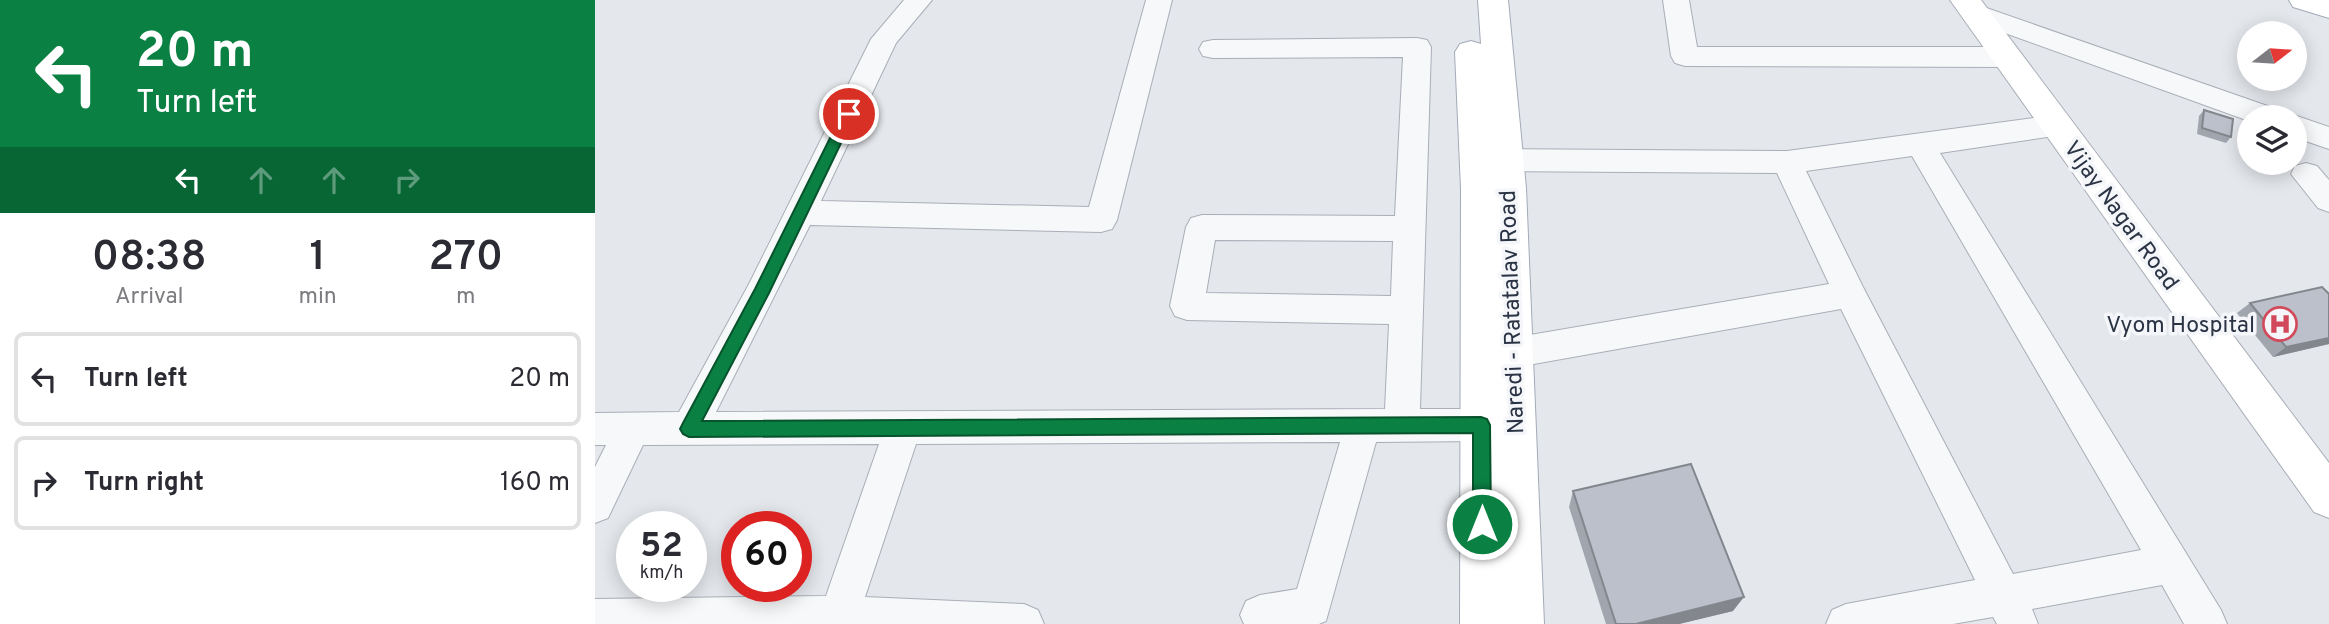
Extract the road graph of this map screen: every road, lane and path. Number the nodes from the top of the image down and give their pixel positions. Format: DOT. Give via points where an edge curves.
graph roads {
  1 [pos="919,0"];
  2 [pos="1159,0"];
  3 [pos="1468,0"];
  4 [pos="1493,0"];
  5 [pos="1676,0"];
  6 [pos="2304,0"];
  7 [pos="1970,7"];
  8 [pos="2329,8"];
  9 [pos="1213,49"];
  10 [pos="2007,57"];
  11 [pos="2237,105"];
  12 [pos="2057,126"];
  13 [pos="2307,130"];
  14 [pos="2329,138"];
  15 [pos="1920,145"];
  16 [pos="1506,160"];
  17 [pos="1787,162"];
  18 [pos="2307,175"];
  19 [pos="2329,200"];
  20 [pos="800,213"];
  21 [pos="1410,229"];
  22 [pos="1850,294"];
  23 [pos="1407,310"];
  24 [pos="1512,354"];
  25 [pos="1363,425"];
  26 [pos="1402,425"];
  27 [pos="1481,425"];
  28 [pos="903,428"];
  29 [pos="595,429"];
  30 [pos="633,429"];
  31 [pos="689,429"];
  32 [pos="2329,498"];
  33 [pos="595,505"];
  34 [pos="2171,564"];
  35 [pos="2011,610"];
  36 [pos="1260,615"];
  37 [pos="839,617"];
  38 [pos="595,619"];
  39 [pos="1024,624"];
  40 [pos="1483,624"];
  41 [pos="1521,624"];
  42 [pos="1846,624"];
  43 [pos="2207,624"];
  1 -- 20 [label="street" via="885,39"];
  2 -- 20 [label="street" via="1101,220"];
  3 -- 27 [label="main road, Naredi - Ratatalav Road" via="1479,189"];
  4 -- 16 [label="main road, Naredi - Ratatalav Road"];
  5 -- 10 [label="street" via="1685,56"];
  6 -- 8 [label="main road"];
  7 -- 10 [label="main road, Vijay Nagar Road"];
  7 -- 11 [label="street"];
  9 -- 21 [label="street" via="1417,47"];
  10 -- 12 [label="main road, Vijay Nagar Road"];
  12 -- 15 [label="street"];
  12 -- 32 [label="main road, Vijay Nagar Road"];
  13 -- 14 [label="street"];
  15 -- 17 [label="street"];
  15 -- 34 [label="street"];
  16 -- 17 [label="street"];
  16 -- 24 [label="main road, Naredi - Ratatalav Road"];
  17 -- 22 [label="street"];
  18 -- 19 [label="street"];
  20 -- 31 [label="street"];
  21 -- 23 [label="street"];
  21 -- 23 [label="street" via="1202,227 1187,306"];
  22 -- 24 [label="street"];
  22 -- 35 [label="street"];
  23 -- 26 [label="street"];
  24 -- 41 [label="main road, Naredi - Ratatalav Road"];
  25 -- 26 [label="street"];
  25 -- 28 [label="street"];
  25 -- 36 [label="street" via="1312,607"];
  26 -- 27 [label="street"];
  27 -- 40 [label="main road, Naredi - Ratatalav Road"];
  28 -- 31 [label="street"];
  28 -- 37 [label="street"];
  29 -- 30 [label="street"];
  30 -- 31 [label="street"];
  30 -- 33 [label="street"];
  34 -- 35 [label="street"];
  34 -- 43 [label="street"];
  35 -- 42 [label="street"];
  37 -- 38 [label="street"];
  37 -- 39 [label="street"];
}
